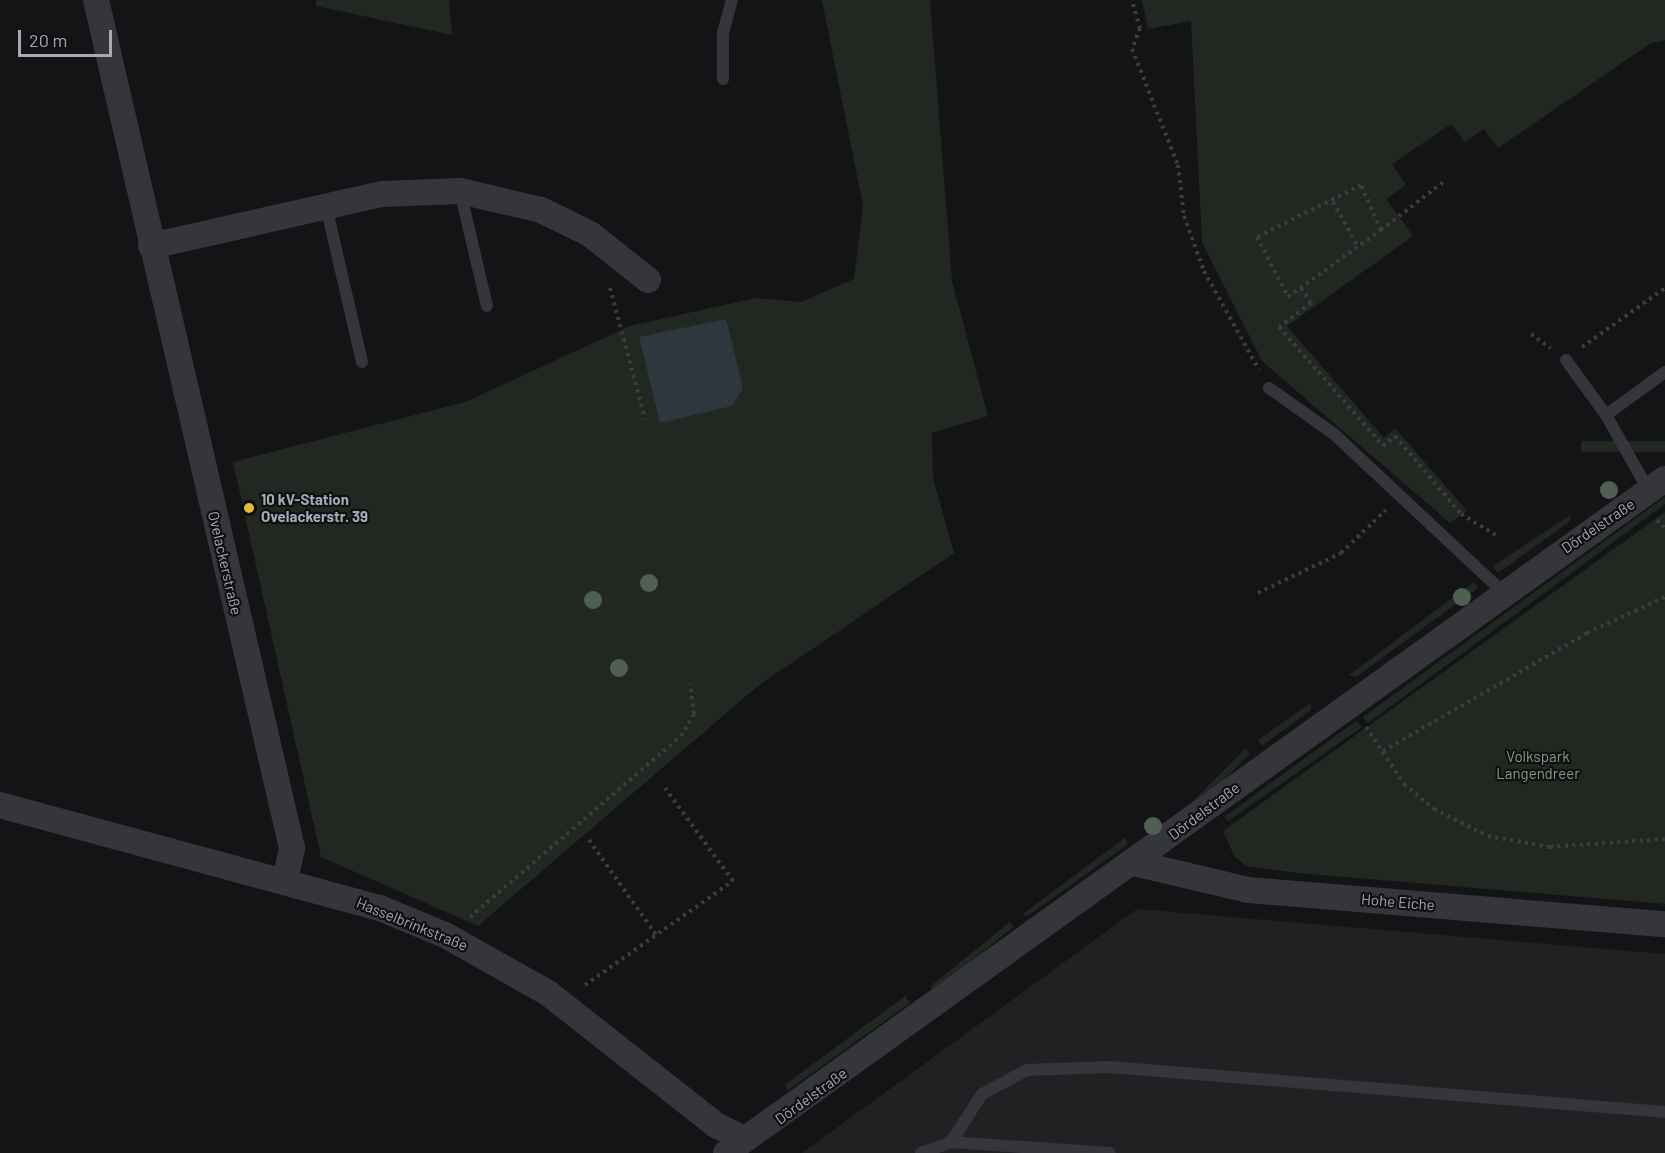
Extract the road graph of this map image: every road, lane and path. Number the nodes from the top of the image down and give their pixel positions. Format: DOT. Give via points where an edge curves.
graph roads {
  1 [pos="96,0"];
  2 [pos="732,0"];
  3 [pos="1133,4"];
  4 [pos="723,79"];
  5 [pos="1446,180"];
  6 [pos="460,191"];
  7 [pos="1333,202"];
  8 [pos="326,206"];
  9 [pos="1381,230"];
  10 [pos="151,246"];
  11 [pos="1358,247"];
  12 [pos="648,280"];
  13 [pos="1301,288"];
  14 [pos="1665,288"];
  15 [pos="487,306"];
  16 [pos="619,332"];
  17 [pos="1531,334"];
  18 [pos="1566,360"];
  19 [pos="362,362"];
  20 [pos="1665,372"];
  21 [pos="1269,388"];
  22 [pos="1606,415"];
  23 [pos="645,419"];
  24 [pos="1657,485"];
  25 [pos="1399,495"];
  26 [pos="1654,517"];
  27 [pos="1665,528"];
  28 [pos="1496,535"];
  29 [pos="1258,593"];
  30 [pos="1504,593"];
  31 [pos="1665,597"];
  32 [pos="690,683"];
  33 [pos="665,788"];
  34 [pos="0,804"];
  35 [pos="1665,839"];
  36 [pos="589,840"];
  37 [pos="1134,863"];
  38 [pos="285,880"];
  39 [pos="1665,924"];
  40 [pos="445,935"];
  41 [pos="657,936"];
  42 [pos="559,1002"];
  43 [pos="1665,1112"];
  44 [pos="951,1142"];
  45 [pos="740,1148"];
  46 [pos="921,1153"];
  47 [pos="1110,1153"];
  1 -- 10 [label="street, Ovelackerstraße"];
  2 -- 4 [label="lane" via="723,33"];
  3 -- 21 [label="path" via="1140,28 1132,49 1178,165 1184,216 1204,271"];
  5 -- 9 [label="path"];
  6 -- 8 [label="street" via="382,194"];
  6 -- 12 [label="street" via="541,210 590,234"];
  6 -- 15 [label="lane"];
  7 -- 9 [label="path" via="1361,185"];
  7 -- 11 [label="path"];
  7 -- 13 [label="path" via="1257,237 1288,297"];
  8 -- 10 [label="street"];
  8 -- 19 [label="lane"];
  9 -- 11 [label="path"];
  10 -- 38 [label="street, Ovelackerstraße" via="292,848"];
  11 -- 13 [label="path"];
  13 -- 28 [label="path" via="1311,303 1279,327 1383,446 1395,436 1461,514"];
  14 -- 18 [label="path"];
  16 -- 23 [label="path"];
  17 -- 18 [label="path"];
  18 -- 22 [label="lane"];
  20 -- 22 [label="lane"];
  21 -- 25 [label="lane" via="1334,434"];
  22 -- 24 [label="lane"];
  24 -- 30 [label="street, Dördelstraße"];
  25 -- 29 [label="path" via="1341,553"];
  25 -- 30 [label="lane"];
  26 -- 27 [label="path"];
  30 -- 37 [label="street, Dördelstraße"];
  31 -- 35 [label="path" via="1587,633 1383,751 1404,784 1434,809 1488,836 1550,847"];
  32 -- 40 [label="path" via="694,714 681,736 510,888"];
  33 -- 41 [label="path" via="733,881"];
  34 -- 38 [label="street, Hasselbrinkstraße"];
  36 -- 41 [label="path"];
  37 -- 39 [label="street, Hohe Eiche" via="1248,890"];
  37 -- 45 [label="street, Dördelstraße"];
  38 -- 40 [label="street, Hasselbrinkstraße" via="380,908"];
  40 -- 42 [label="street, Hasselbrinkstraße"];
  41 -- 42 [label="path"];
  42 -- 45 [label="street, Hasselbrinkstraße"];
  43 -- 44 [label="lane" via="1110,1067 1027,1070 982,1094"];
  44 -- 46 [label="lane"];
  44 -- 47 [label="lane"];
}
